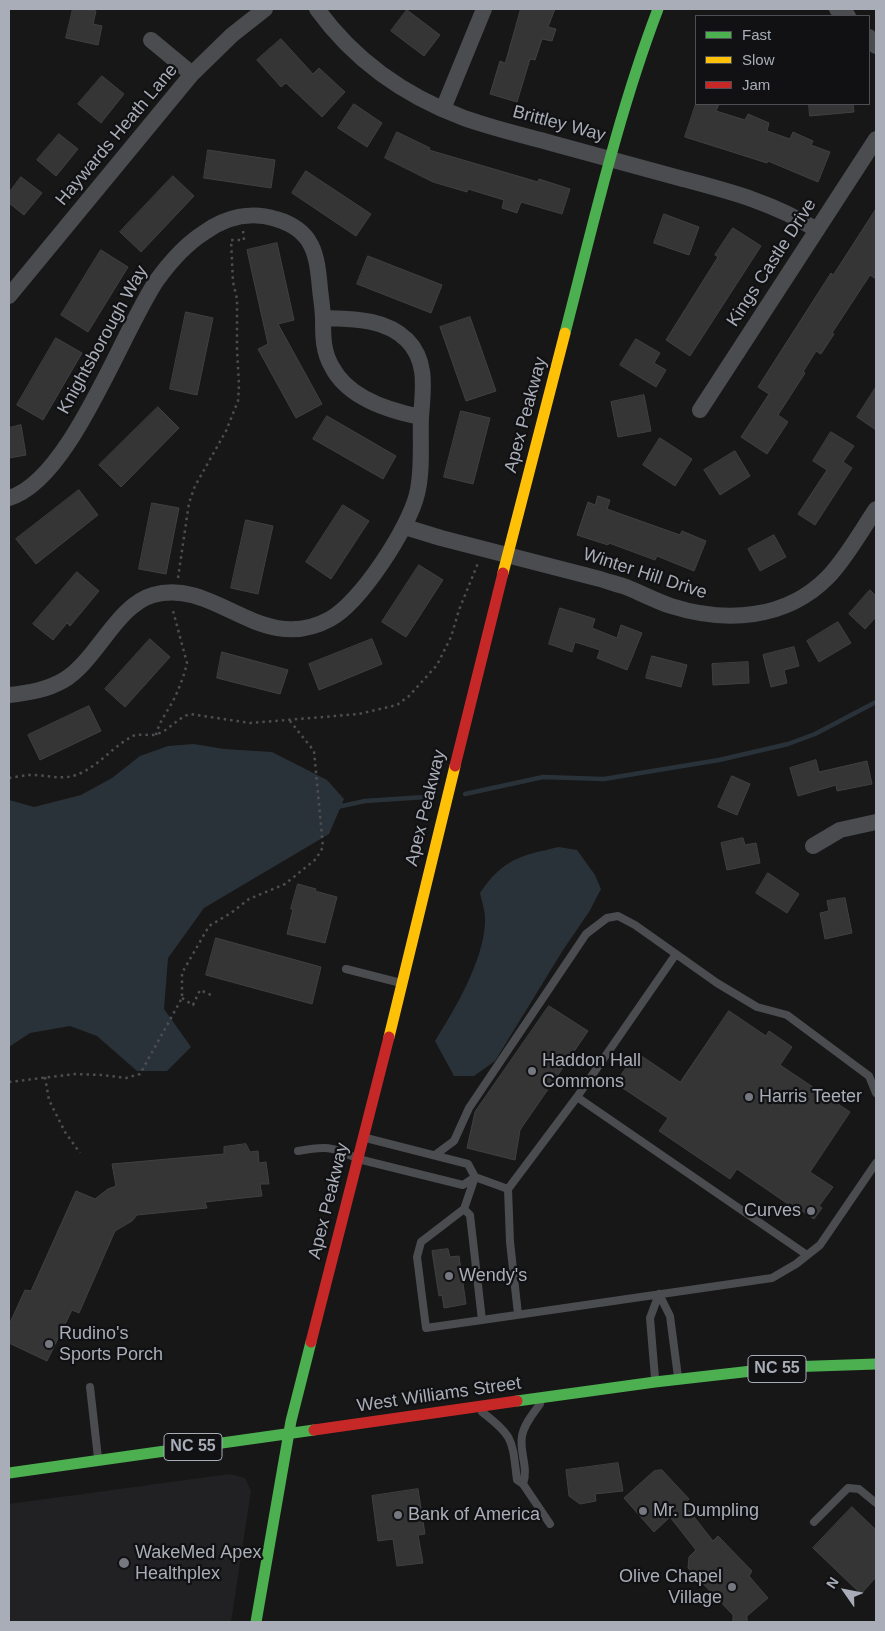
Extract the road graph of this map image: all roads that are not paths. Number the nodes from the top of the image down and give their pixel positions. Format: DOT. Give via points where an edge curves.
graph roads {
  1 [pos="265,9"];
  2 [pos="317,9"];
  3 [pos="484,9"];
  4 [pos="658,9"];
  5 [pos="151,40"];
  6 [pos="192,74"];
  7 [pos="443,109"];
  8 [pos="876,138"];
  9 [pos="610,159"];
  10 [pos="817,230"];
  11 [pos="9,296"];
  12 [pos="323,318"];
  13 [pos="700,410"];
  14 [pos="421,417"];
  15 [pos="9,498"];
  16 [pos="876,509"];
  17 [pos="405,526"];
  18 [pos="508,555"];
  19 [pos="9,695"];
  20 [pos="876,822"];
  21 [pos="813,846"];
  22 [pos="676,954"];
  23 [pos="346,969"];
  24 [pos="402,983"];
  25 [pos="876,1093"];
  26 [pos="577,1097"];
  27 [pos="363,1137"];
  28 [pos="298,1151"];
  29 [pos="435,1155"];
  30 [pos="358,1158"];
  31 [pos="876,1163"];
  32 [pos="475,1177"];
  33 [pos="508,1189"];
  34 [pos="464,1210"];
  35 [pos="807,1255"];
  36 [pos="659,1294"];
  37 [pos="518,1314"];
  38 [pos="482,1320"];
  39 [pos="876,1364"];
  40 [pos="678,1379"];
  41 [pos="655,1382"];
  42 [pos="90,1387"];
  43 [pos="544,1398"];
  44 [pos="476,1407"];
  45 [pos="289,1434"];
  46 [pos="98,1460"];
  47 [pos="9,1473"];
  48 [pos="523,1484"];
  49 [pos="876,1503"];
  50 [pos="814,1522"];
  51 [pos="550,1524"];
  52 [pos="256,1622"];
  1 -- 6 [label="street, Haywards Heath Lane" via="232,35"];
  2 -- 7 [label="street, Brittley Way" via="369,65 391,82"];
  3 -- 7 [label="street"];
  4 -- 9 [label="main road, Apex Peakway"];
  5 -- 6 [label="street"];
  6 -- 11 [label="street, Haywards Heath Lane"];
  7 -- 9 [label="street, Brittley Way" via="485,125"];
  8 -- 10 [label="street, Kings Castle Drive"];
  9 -- 10 [label="street, Brittley Way" via="751,198 774,206"];
  9 -- 18 [label="main road, Apex Peakway"];
  10 -- 13 [label="street, Kings Castle Drive"];
  12 -- 14 [label="street, Knightsborough Way" via="326,354 343,382 385,408"];
  12 -- 14 [label="street" via="376,322 405,338 417,352 421,366 424,383"];
  12 -- 15 [label="street, Knightsborough Way" via="315,253 306,237 295,227 276,219 241,216 227,219 198,236 167,268 137,314 70,442 40,478 22,493"];
  14 -- 17 [label="street" via="418,493"];
  16 -- 18 [label="street, Winter Hill Drive" via="838,565 818,586 773,610 743,617 712,616 669,606 618,584"];
  17 -- 18 [label="street, Winter Hill Drive"];
  17 -- 19 [label="street" via="348,606 309,628 270,628 196,596 152,595 126,612 66,679 52,687"];
  18 -- 24 [label="main road, Apex Peakway"];
  20 -- 21 [label="street" via="840,830"];
  22 -- 25 [label="lane" via="757,1007 787,1016 869,1076"];
  22 -- 26 [label="lane"];
  22 -- 29 [label="lane" via="618,916 607,918 586,934 469,1108 454,1141"];
  23 -- 24 [label="lane"];
  24 -- 27 [label="main road, Apex Peakway"];
  26 -- 33 [label="lane"];
  26 -- 35 [label="lane"];
  27 -- 29 [label="lane"];
  27 -- 30 [label="main road, Apex Peakway"];
  28 -- 30 [label="lane" via="321,1147"];
  29 -- 32 [label="lane" via="468,1164"];
  30 -- 32 [label="lane" via="463,1185"];
  30 -- 45 [label="main road, Apex Peakway"];
  31 -- 35 [label="lane" via="820,1245"];
  32 -- 33 [label="lane"];
  32 -- 34 [label="lane"];
  33 -- 37 [label="lane"];
  34 -- 38 [label="lane" via="470,1215"];
  34 -- 38 [label="lane" via="421,1242 417,1258 426,1328"];
  35 -- 36 [label="lane" via="772,1278"];
  36 -- 37 [label="lane"];
  36 -- 40 [label="lane" via="670,1316"];
  36 -- 41 [label="lane" via="650,1318"];
  37 -- 38 [label="lane"];
  39 -- 40 [label="main road, West Williams Street / NC 55" via="788,1368"];
  40 -- 41 [label="main road, West Williams Street / NC 55"];
  41 -- 43 [label="main road, West Williams Street / NC 55"];
  42 -- 46 [label="lane"];
  43 -- 44 [label="main road, West Williams Street / NC 55"];
  43 -- 48 [label="lane" via="522,1436 526,1477"];
  44 -- 45 [label="main road, West Williams Street / NC 55"];
  44 -- 48 [label="lane" via="509,1437 517,1480"];
  45 -- 46 [label="main road, West Williams Street / NC 55"];
  45 -- 52 [label="main road, Apex Peakway"];
  46 -- 47 [label="main road, West Williams Street / NC 55"];
  48 -- 51 [label="lane"];
  49 -- 50 [label="lane" via="859,1489 848,1488"];
}
